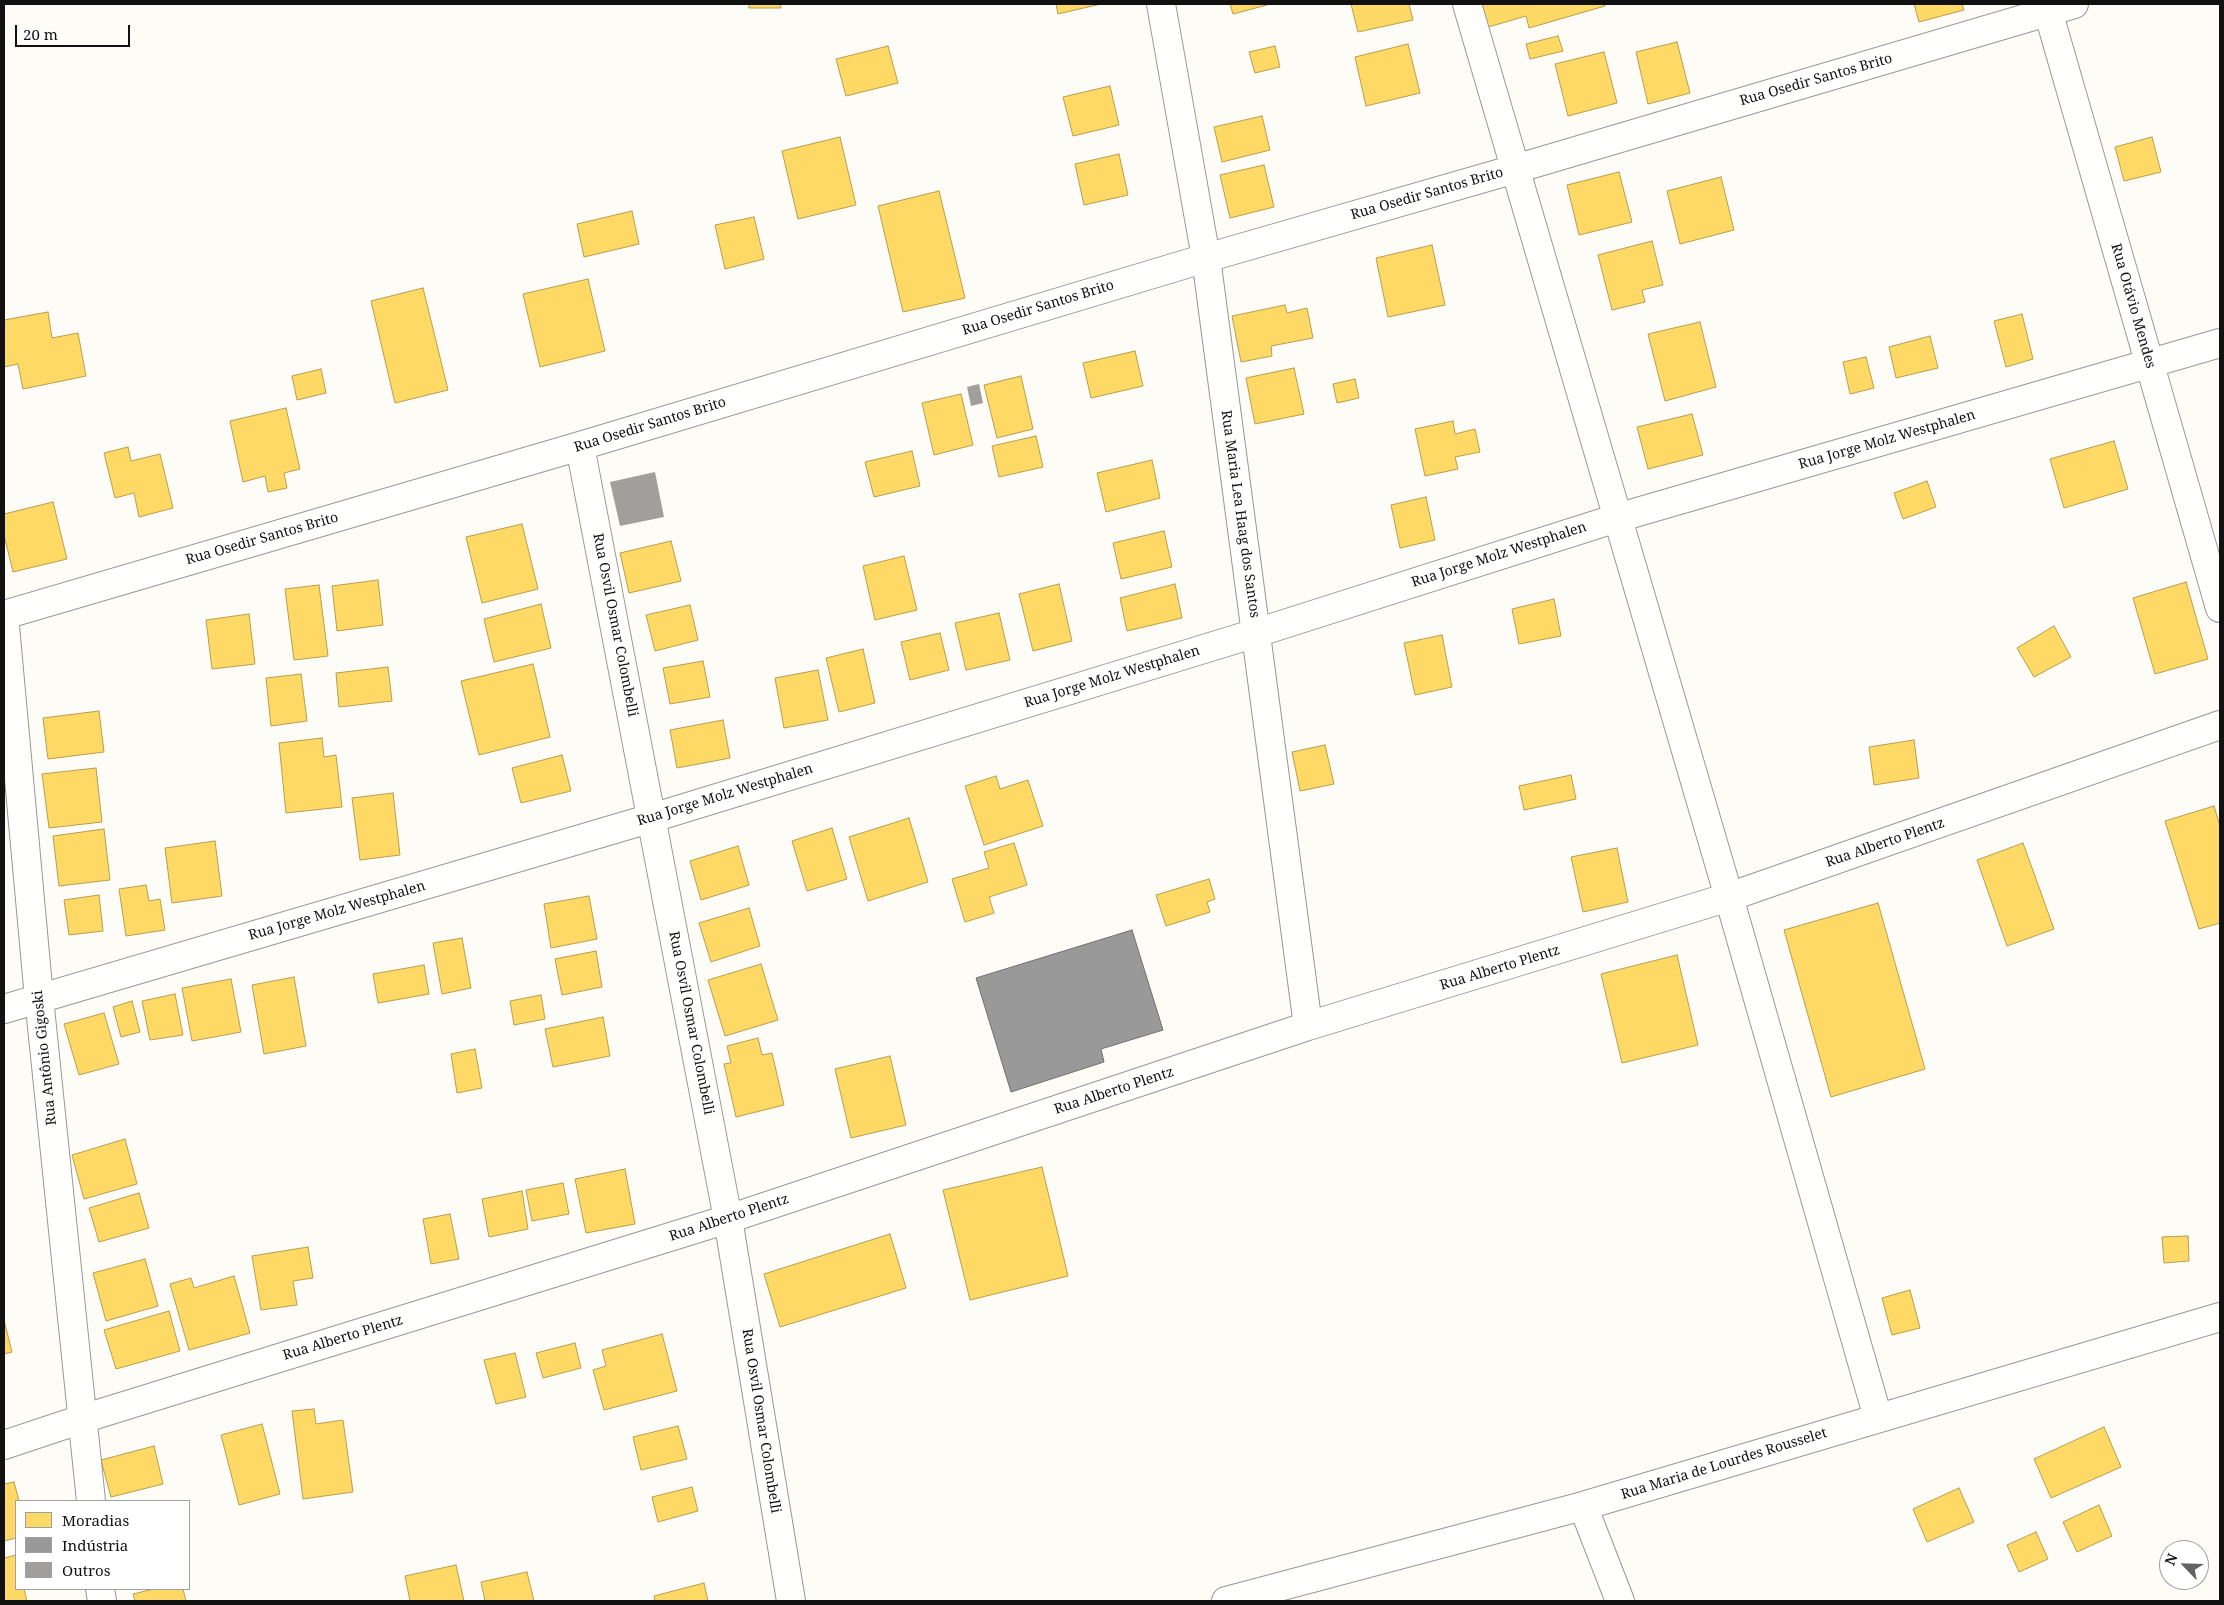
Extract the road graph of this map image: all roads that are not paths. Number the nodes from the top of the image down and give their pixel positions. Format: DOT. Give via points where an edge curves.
graph roads {
  1 [pos="1161,4"];
  2 [pos="1467,4"];
  3 [pos="2056,6"];
  4 [pos="1515,169"];
  5 [pos="1206,258"];
  6 [pos="2220,343"];
  7 [pos="2150,364"];
  8 [pos="580,446"];
  9 [pos="1617,518"];
  10 [pos="2220,608"];
  11 [pos="4,615"];
  12 [pos="1256,633"];
  13 [pos="2220,725"];
  14 [pos="652,818"];
  15 [pos="1729,897"];
  16 [pos="39,998"];
  17 [pos="4,1009"];
  18 [pos="1308,1026"];
  19 [pos="728,1220"];
  20 [pos="2220,1316"];
  21 [pos="1878,1418"];
  22 [pos="82,1419"];
  23 [pos="4,1445"];
  24 [pos="91,1500"];
  25 [pos="1583,1506"];
  26 [pos="791,1601"];
  27 [pos="1226,1601"];
  28 [pos="1620,1601"];
  1 -- 5 [label="street, Rua Maria Lea Haag dos Santos"];
  2 -- 4 [label="street"];
  3 -- 4 [label="street, Rua Osedir Santos Brito"];
  3 -- 7 [label="street, Rua Otávio Mendes"];
  4 -- 5 [label="street, Rua Osedir Santos Brito"];
  4 -- 9 [label="street"];
  5 -- 8 [label="street, Rua Osedir Santos Brito"];
  5 -- 12 [label="street, Rua Maria Lea Haag dos Santos"];
  6 -- 7 [label="street, Rua Jorge Molz Westphalen"];
  7 -- 9 [label="street, Rua Jorge Molz Westphalen"];
  7 -- 10 [label="street, Rua Otávio Mendes"];
  8 -- 11 [label="street, Rua Osedir Santos Brito"];
  8 -- 14 [label="street, Rua Osvil Osmar Colombelli"];
  9 -- 12 [label="street, Rua Jorge Molz Westphalen"];
  9 -- 15 [label="street"];
  11 -- 16 [label="street, Rua Antônio Gigoski"];
  12 -- 14 [label="street, Rua Jorge Molz Westphalen"];
  12 -- 18 [label="street, Rua Maria Lea Haag dos Santos"];
  13 -- 15 [label="street, Rua Alberto Plentz"];
  14 -- 16 [label="street, Rua Jorge Molz Westphalen"];
  14 -- 19 [label="street, Rua Osvil Osmar Colombelli"];
  15 -- 18 [label="street, Rua Alberto Plentz"];
  15 -- 21 [label="street"];
  16 -- 17 [label="street, Rua Jorge Molz Westphalen"];
  16 -- 22 [label="street, Rua Antônio Gigoski"];
  18 -- 19 [label="street, Rua Alberto Plentz"];
  19 -- 22 [label="street, Rua Alberto Plentz"];
  19 -- 26 [label="street, Rua Osvil Osmar Colombelli"];
  20 -- 21 [label="street, Rua Maria de Lourdes Rousselet"];
  21 -- 25 [label="street, Rua Maria de Lourdes Rousselet"];
  22 -- 23 [label="street, Rua Alberto Plentz"];
  22 -- 24 [label="street, Rua Antônio Gigoski"];
  25 -- 27 [label="street, Rua Maria de Lourdes Rousselet"];
  25 -- 28 [label="street"];
}
